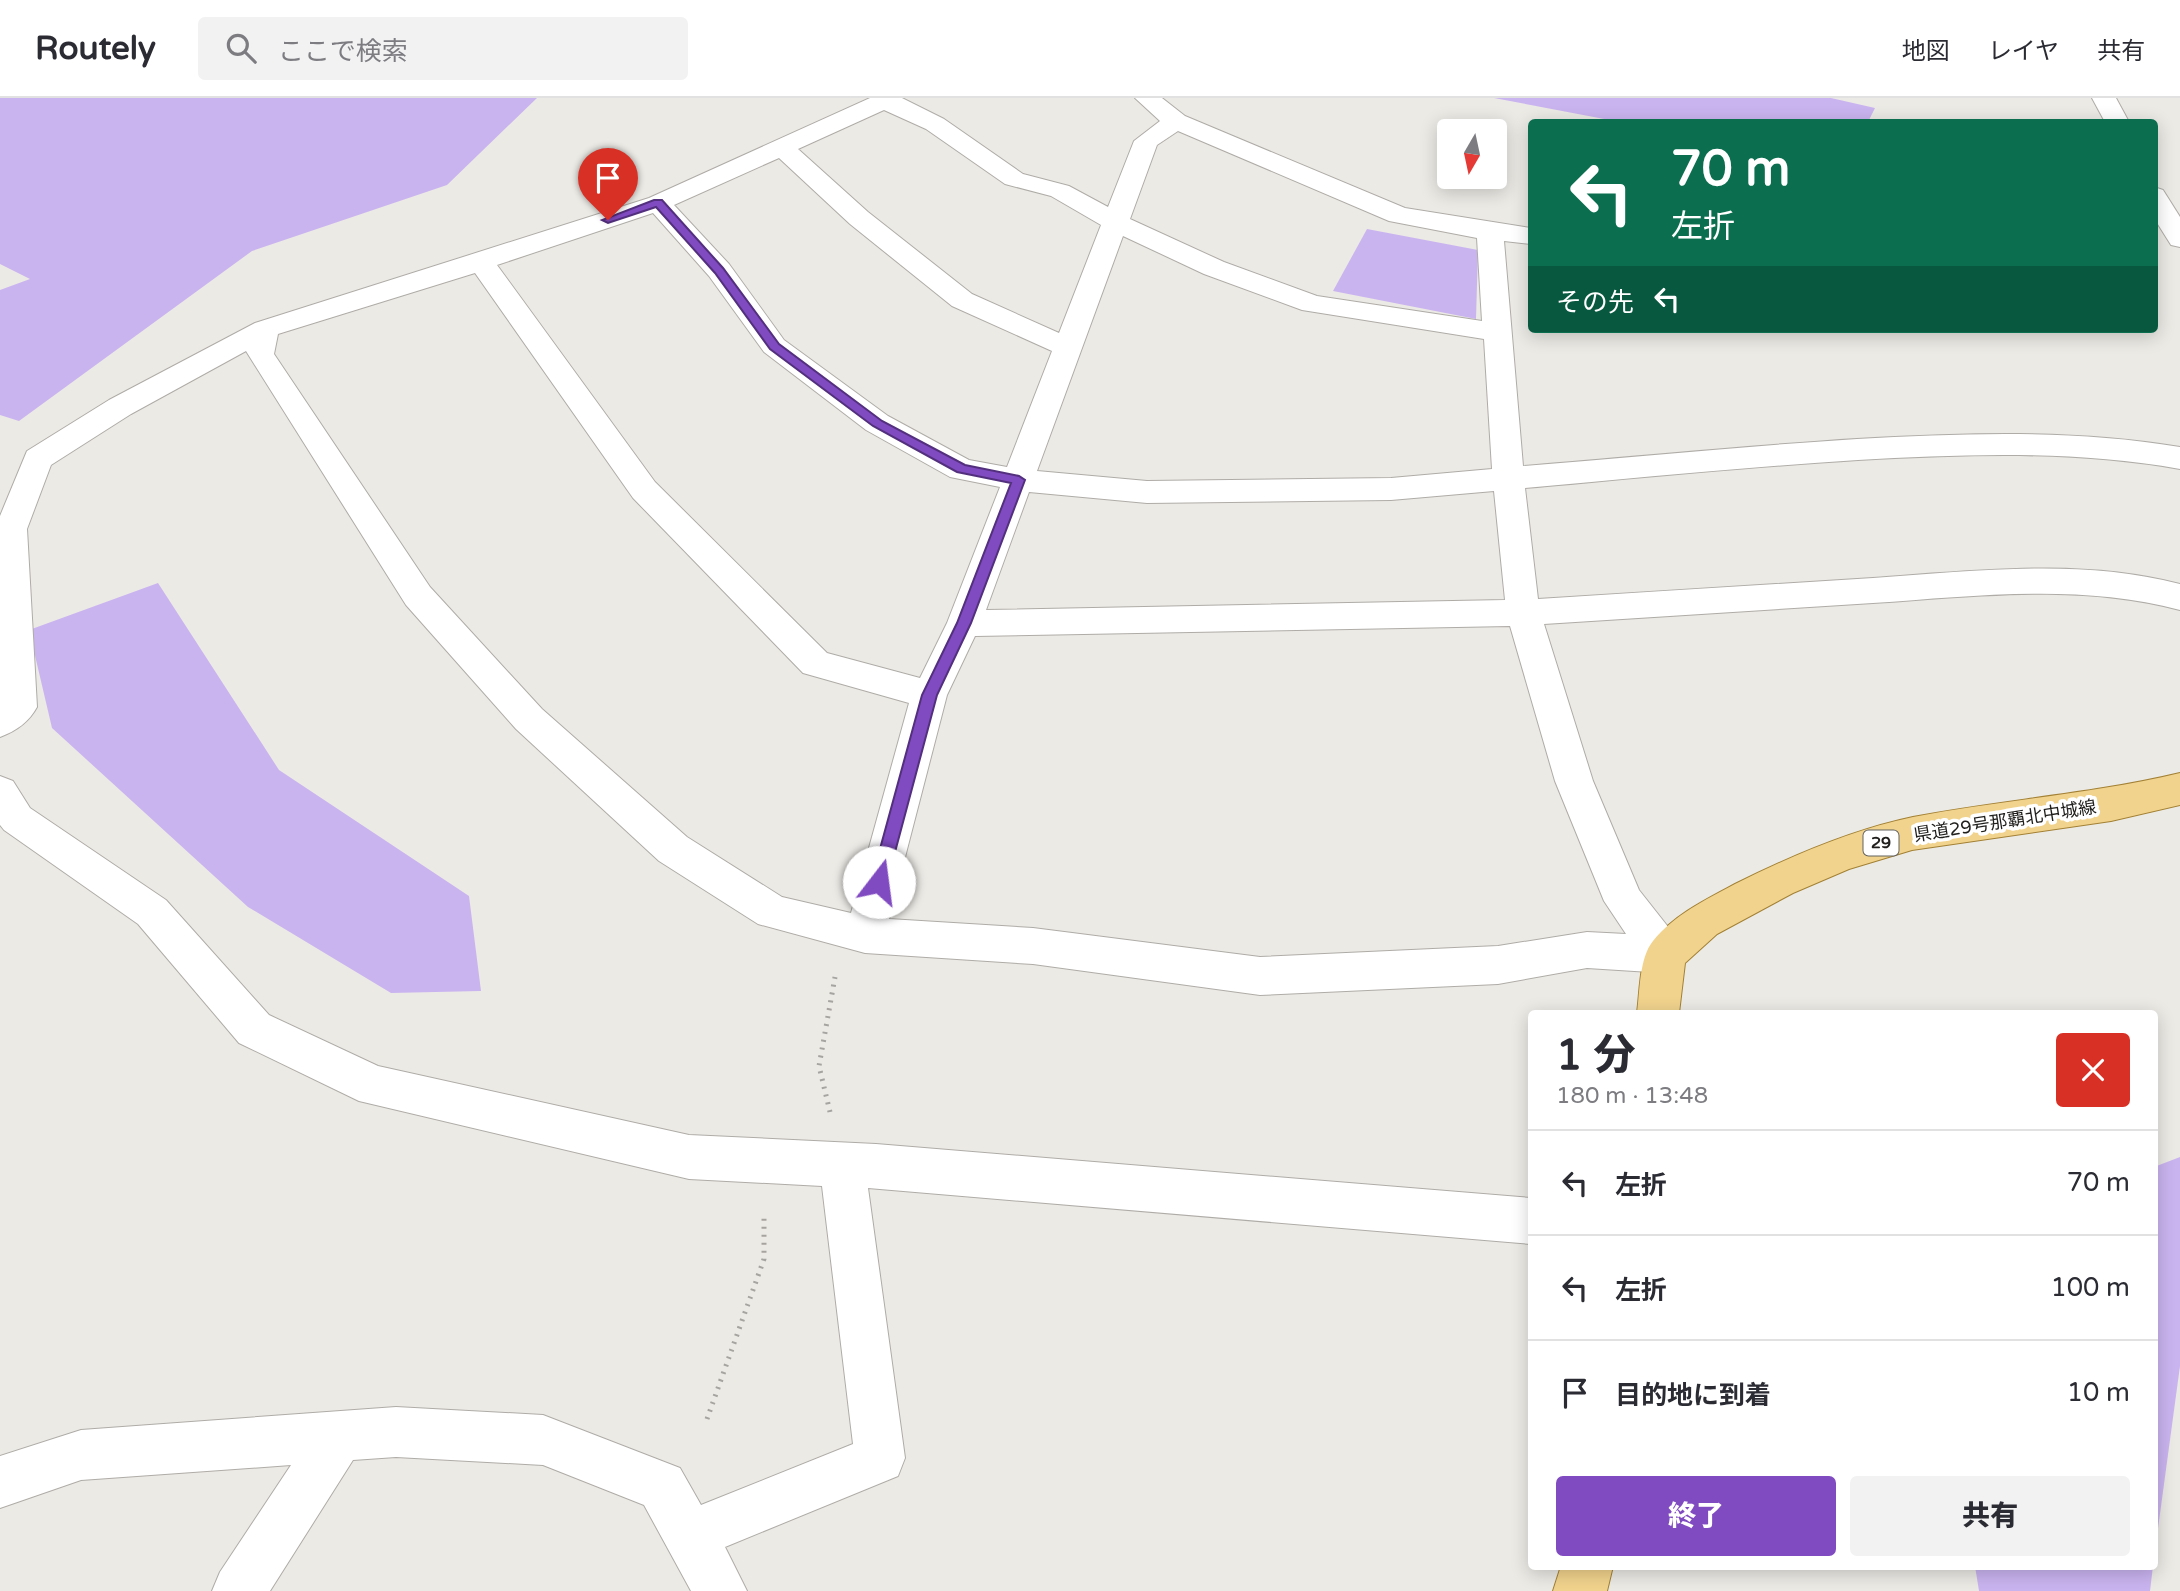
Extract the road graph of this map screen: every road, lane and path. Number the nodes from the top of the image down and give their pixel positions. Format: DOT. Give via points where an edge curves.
graph roads {
  1 [pos="1147,98"];
  2 [pos="2104,98"];
  3 [pos="886,99"];
  4 [pos="2115,119"];
  5 [pos="1176,121"];
  6 [pos="781,146"];
  7 [pos="2158,202"];
  8 [pos="658,203"];
  9 [pos="1115,222"];
  10 [pos="1490,232"];
  11 [pos="1528,236"];
  12 [pos="2180,239"];
  13 [pos="2158,244"];
  14 [pos="2180,246"];
  15 [pos="481,262"];
  16 [pos="265,329"];
  17 [pos="1497,332"];
  18 [pos="1067,347"];
  19 [pos="2180,458"];
  20 [pos="1508,477"];
  21 [pos="1019,480"];
  22 [pos="2180,597"];
  23 [pos="1523,613"];
  24 [pos="964,623"];
  25 [pos="929,695"];
  26 [pos="0,722"];
  27 [pos="2180,789"];
  28 [pos="0,792"];
  29 [pos="854,932"];
  30 [pos="1666,955"];
  31 [pos="1658,1010"];
  32 [pos="765,1161"];
  33 [pos="842,1164"];
  34 [pos="1528,1221"];
  35 [pos="707,1419"];
  36 [pos="339,1437"];
  37 [pos="0,1482"];
  38 [pos="689,1536"];
  39 [pos="1586,1570"];
  40 [pos="239,1591"];
  41 [pos="720,1591"];
  42 [pos="1580,1591"];
  1 -- 5 [label="street"];
  2 -- 4 [label="street"];
  3 -- 6 [label="street"];
  3 -- 9 [label="street" via="935,124 1014,179 1060,191"];
  5 -- 9 [label="street" via="1146,141"];
  5 -- 10 [label="street" via="1398,215"];
  6 -- 8 [label="street"];
  6 -- 18 [label="street" via="859,218 962,300"];
  7 -- 12 [label="street"];
  8 -- 15 [label="street"];
  8 -- 21 [label="street" via="719,270 774,346 877,424 961,469"];
  9 -- 17 [label="street" via="1214,268 1312,304"];
  9 -- 18 [label="street"];
  10 -- 11 [label="street"];
  10 -- 17 [label="street"];
  13 -- 14 [label="street"];
  15 -- 16 [label="street"];
  15 -- 25 [label="street" via="643,489 815,663"];
  16 -- 26 [label="street" via="120,407 38,459 11,529 19,707"];
  16 -- 29 [label="street" via="260,354 418,596 529,719 673,849 772,912"];
  17 -- 20 [label="street"];
  18 -- 21 [label="street"];
  19 -- 20 [label="street" via="2122,448 1970,443"];
  20 -- 21 [label="street" via="1391,489 1247,492 1147,492"];
  20 -- 23 [label="street"];
  21 -- 24 [label="street"];
  22 -- 23 [label="street" via="2086,582 1999,582"];
  23 -- 24 [label="street"];
  23 -- 30 [label="street" via="1574,781 1624,901"];
  24 -- 25 [label="street"];
  25 -- 29 [label="street"];
  27 -- 30 [label="main road, 県道29号那覇北中城線 / 29" via="2111,805 1912,834 1842,854 1703,921"];
  28 -- 32 [label="street" via="17,818 152,912 254,1029 374,1086 690,1157"];
  29 -- 30 [label="street" via="1033,946 1260,976 1497,965 1587,950"];
  29 -- 33 [label="path" via="818,1066"];
  30 -- 31 [label="main road"];
  32 -- 33 [label="street"];
  32 -- 35 [label="path" via="764,1259"];
  33 -- 34 [label="street"];
  33 -- 38 [label="street" via="880,1458"];
  36 -- 37 [label="street" via="81,1455"];
  36 -- 38 [label="street" via="396,1432 543,1440 662,1486"];
  36 -- 40 [label="street"];
  38 -- 41 [label="street"];
  39 -- 42 [label="main road"];
}
